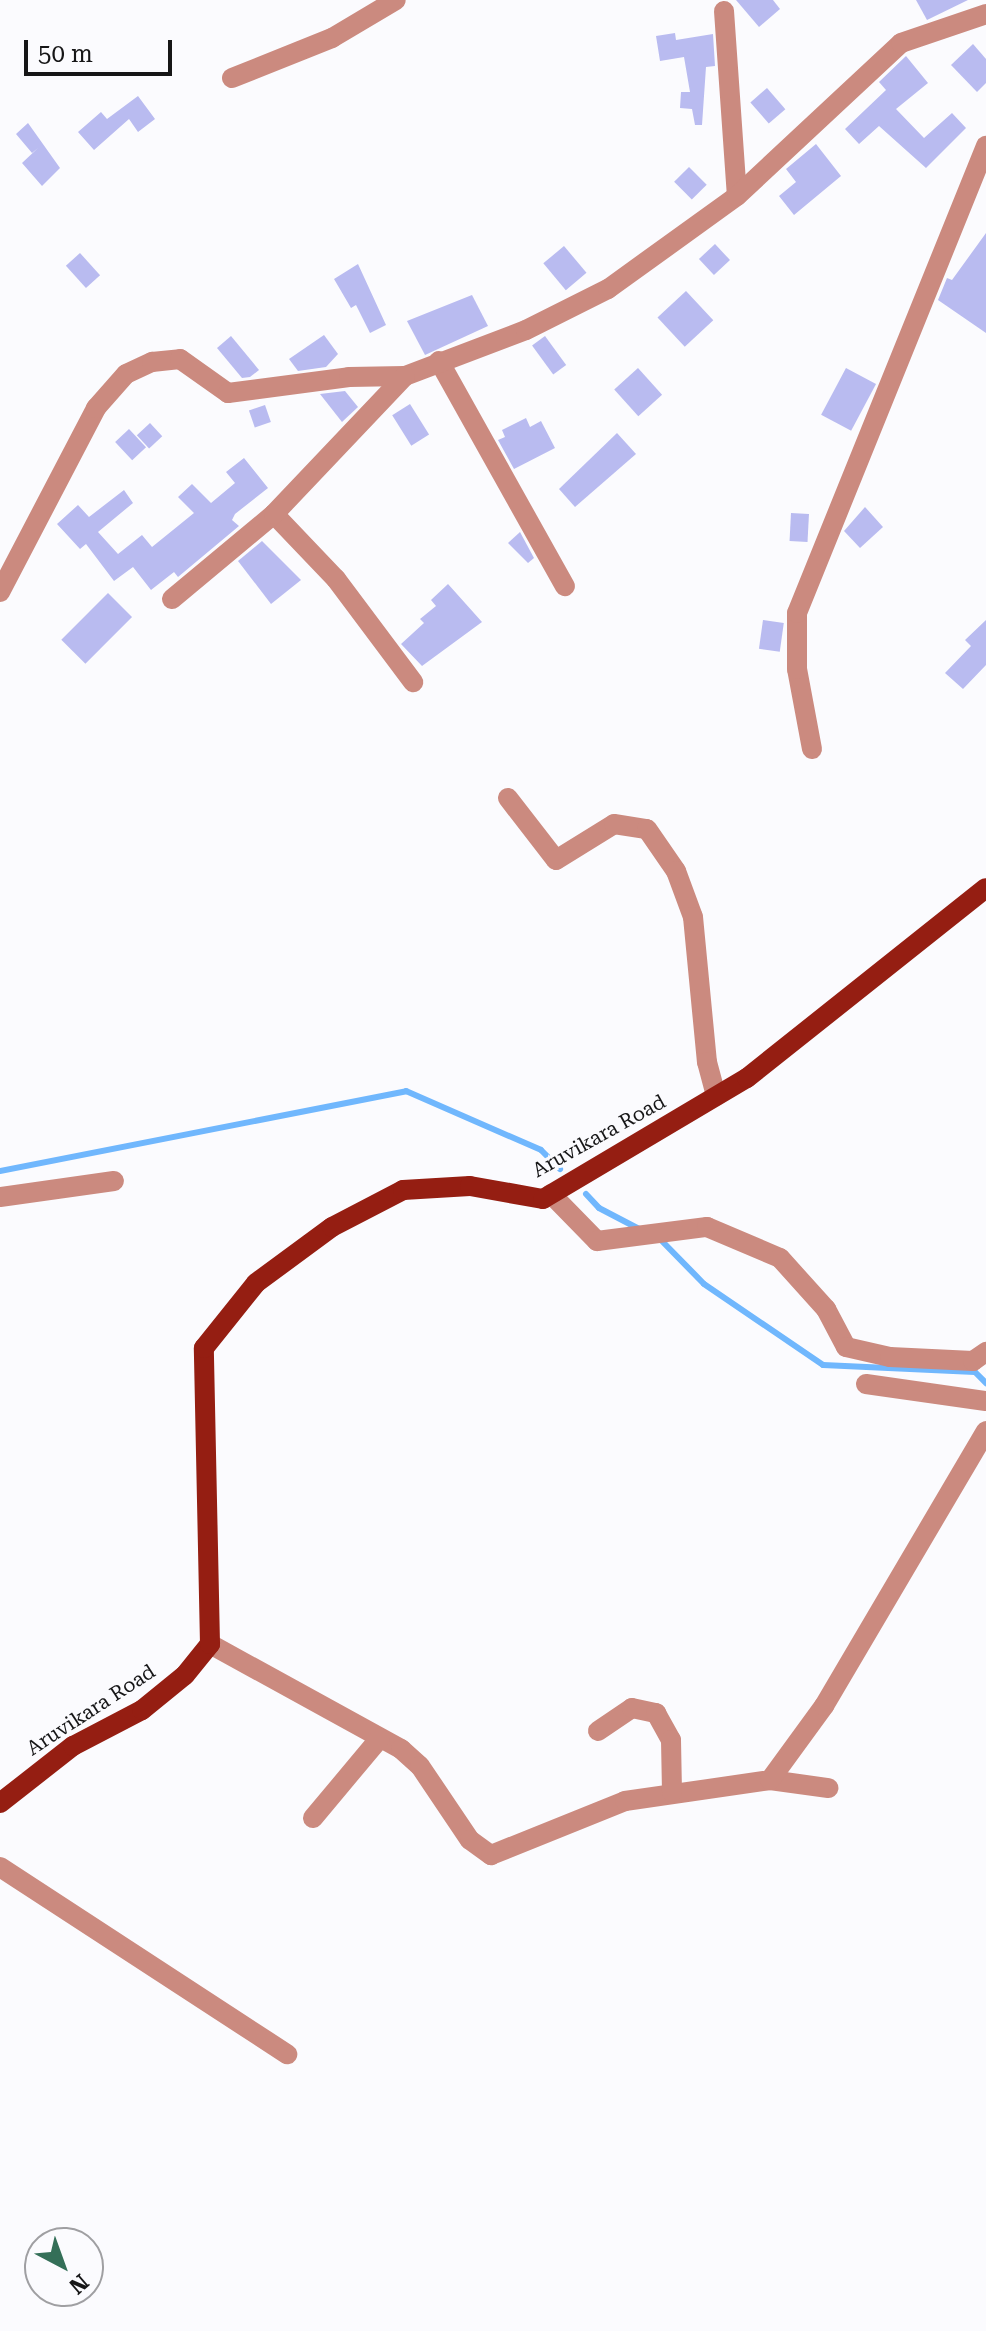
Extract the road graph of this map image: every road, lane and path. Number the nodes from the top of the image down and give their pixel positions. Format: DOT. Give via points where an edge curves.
graph roads {
  1 [pos="396,0"];
  2 [pos="724,11"];
  3 [pos="986,14"];
  4 [pos="232,78"];
  5 [pos="986,146"];
  6 [pos="737,196"];
  7 [pos="439,361"];
  8 [pos="405,376"];
  9 [pos="274,514"];
  10 [pos="565,586"];
  11 [pos="0,592"];
  12 [pos="172,599"];
  13 [pos="413,682"];
  14 [pos="812,749"];
  15 [pos="508,798"];
  16 [pos="986,888"];
  17 [pos="716,1096"];
  18 [pos="114,1181"];
  19 [pos="551,1194"];
  20 [pos="0,1197"];
  21 [pos="986,1352"];
  22 [pos="866,1384"];
  23 [pos="986,1401"];
  24 [pos="986,1431"];
  25 [pos="210,1644"];
  26 [pos="598,1731"];
  27 [pos="380,1738"];
  28 [pos="770,1780"];
  29 [pos="828,1788"];
  30 [pos="672,1792"];
  31 [pos="0,1803"];
  32 [pos="313,1818"];
  33 [pos="0,1867"];
  34 [pos="287,2054"];
  1 -- 4 [label="street" via="332,38"];
  2 -- 6 [label="street"];
  3 -- 6 [label="street" via="888,52"];
  5 -- 14 [label="street" via="797,613 797,669"];
  6 -- 7 [label="street" via="608,289 526,330"];
  7 -- 8 [label="street"];
  7 -- 10 [label="street"];
  8 -- 9 [label="street"];
  8 -- 11 [label="street" via="349,377 228,393 180,359 152,362 126,374 96,408"];
  9 -- 12 [label="street"];
  9 -- 13 [label="street" via="336,579"];
  15 -- 17 [label="street" via="556,860 614,824 647,829 655,840 676,871 693,917 707,1062"];
  16 -- 17 [label="main road, Aruvikara Road" via="747,1078"];
  17 -- 19 [label="main road, Aruvikara Road"];
  18 -- 20 [label="street"];
  19 -- 21 [label="street" via="597,1241 707,1227 780,1258 826,1309 846,1347 890,1357 973,1361"];
  19 -- 25 [label="main road, Aruvikara Road" via="543,1199 470,1186 403,1190 332,1227 256,1283 204,1348"];
  22 -- 23 [label="street"];
  24 -- 28 [label="street" via="824,1706"];
  25 -- 27 [label="street"];
  25 -- 31 [label="main road, Aruvikara Road" via="185,1675 142,1710 73,1746"];
  26 -- 30 [label="street" via="632,1708 656,1713 671,1740"];
  27 -- 30 [label="street" via="420,1766 470,1840 491,1855 625,1801"];
  27 -- 32 [label="street"];
  28 -- 29 [label="street"];
  28 -- 30 [label="street"];
  33 -- 34 [label="street"];
}
